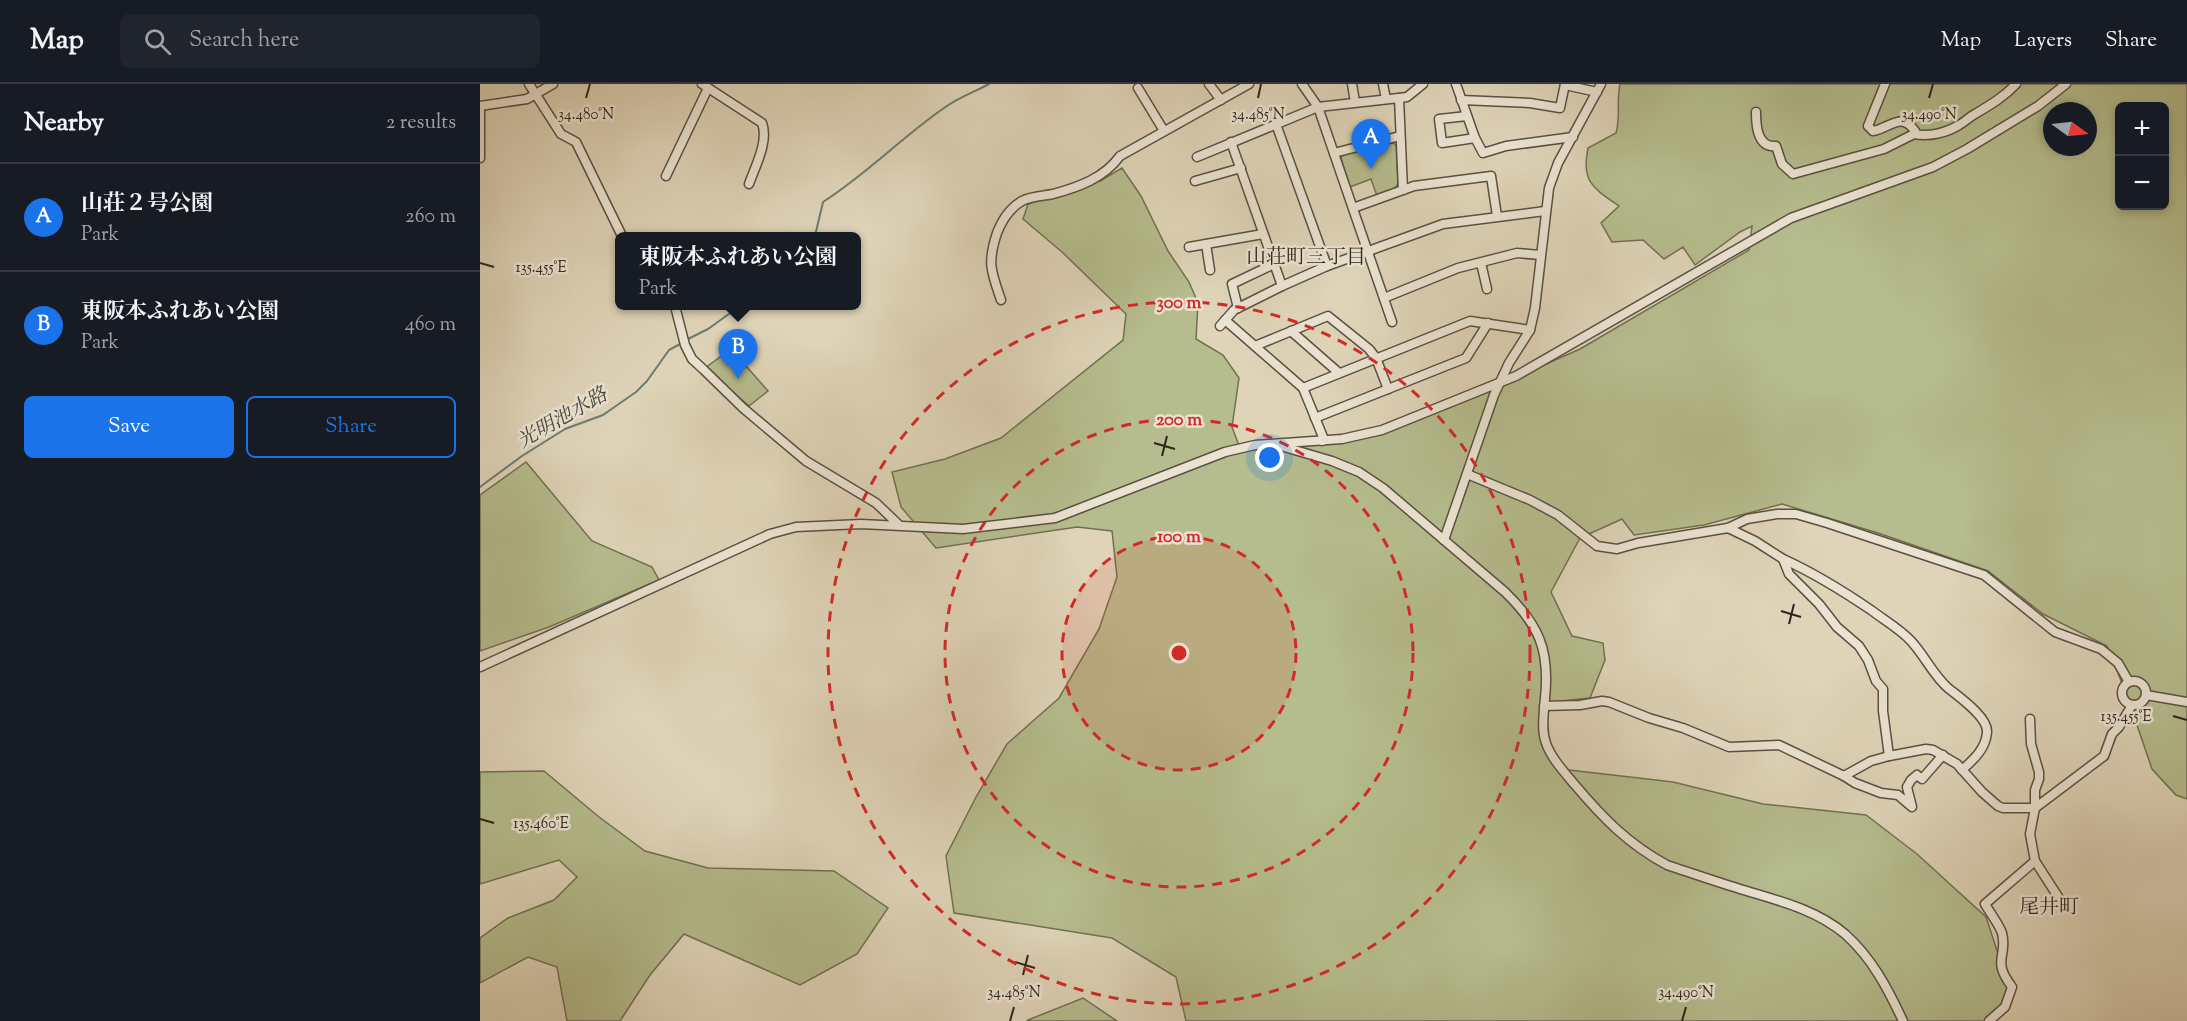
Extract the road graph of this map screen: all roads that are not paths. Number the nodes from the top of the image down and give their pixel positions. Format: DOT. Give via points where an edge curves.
graph roads {
  1 [pos="529,84"];
  2 [pos="554,84"];
  3 [pos="1209,84"];
  4 [pos="1249,84"];
  5 [pos="1302,84"];
  6 [pos="1352,84"];
  7 [pos="1383,84"];
  8 [pos="1423,84"];
  9 [pos="1456,84"];
  10 [pos="1565,84"];
  11 [pos="1885,84"];
  12 [pos="2016,84"];
  13 [pos="2066,84"];
  14 [pos="705,86"];
  15 [pos="1138,88"];
  16 [pos="1599,88"];
  17 [pos="535,95"];
  18 [pos="1399,98"];
  19 [pos="1386,99"];
  20 [pos="1461,99"];
  21 [pos="1221,100"];
  22 [pos="1355,102"];
  23 [pos="1317,107"];
  24 [pos="480,108"];
  25 [pos="1756,112"];
  26 [pos="480,115"];
  27 [pos="1467,116"];
  28 [pos="1276,124"];
  29 [pos="1164,131"];
  30 [pos="1915,131"];
  31 [pos="1400,136"];
  32 [pos="1573,137"];
  33 [pos="1475,138"];
  34 [pos="1232,142"];
  35 [pos="1334,153"];
  36 [pos="1197,157"];
  37 [pos="480,158"];
  38 [pos="1241,168"];
  39 [pos="666,176"];
  40 [pos="1195,181"];
  41 [pos="748,184"];
  42 [pos="1403,190"];
  43 [pos="1353,208"];
  44 [pos="1545,211"];
  45 [pos="1497,216"];
  46 [pos="620,232"];
  47 [pos="1263,234"];
  48 [pos="1206,244"];
  49 [pos="1189,247"];
  50 [pos="1368,251"];
  51 [pos="1540,255"];
  52 [pos="1481,263"];
  53 [pos="1274,264"];
  54 [pos="1327,266"];
  55 [pos="1210,270"];
  56 [pos="1282,286"];
  57 [pos="1487,289"];
  58 [pos="1384,298"];
  59 [pos="1001,300"];
  60 [pos="1238,308"];
  61 [pos="676,310"];
  62 [pos="1392,322"];
  63 [pos="1488,323"];
  64 [pos="1530,330"];
  65 [pos="1291,331"];
  66 [pos="1255,346"];
  67 [pos="1376,358"];
  68 [pos="1339,373"];
  69 [pos="1499,383"];
  70 [pos="1303,388"];
  71 [pos="1389,389"];
  72 [pos="1315,418"];
  73 [pos="1322,441"];
  74 [pos="1277,444"];
  75 [pos="1467,474"];
  76 [pos="899,525"];
  77 [pos="1728,528"];
  78 [pos="1444,540"];
  79 [pos="1783,559"];
  80 [pos="480,667"];
  81 [pos="2129,682"];
  82 [pos="2146,695"];
  83 [pos="2187,702"];
  84 [pos="2132,705"];
  85 [pos="1544,706"];
  86 [pos="2030,720"];
  87 [pos="1943,755"];
  88 [pos="1889,756"];
  89 [pos="1962,770"];
  90 [pos="1844,776"];
  91 [pos="2035,808"];
  92 [pos="2035,861"];
  93 [pos="2064,906"];
  94 [pos="1903,1021"];
  95 [pos="1989,1021"];
  1 -- 17 [label="street"];
  2 -- 17 [label="street"];
  3 -- 21 [label="street"];
  4 -- 21 [label="street"];
  5 -- 23 [label="street"];
  6 -- 22 [label="street"];
  7 -- 19 [label="street"];
  8 -- 18 [label="street" via="1407,97"];
  9 -- 20 [label="street"];
  10 -- 16 [label="street"];
  10 -- 20 [label="street" via="1560,108"];
  11 -- 30 [label="street" via="1868,126 1873,131 1902,121"];
  12 -- 25 [label="street" via="1990,106 1942,133 1914,134 1884,149 1793,174 1782,164 1776,146 1761,141"];
  13 -- 69 [label="street" via="2038,106 1967,149 1898,180 1791,218"];
  14 -- 39 [label="street"];
  14 -- 41 [label="street" via="762,123 760,152"];
  15 -- 29 [label="street"];
  16 -- 32 [label="street"];
  17 -- 24 [label="street"];
  17 -- 46 [label="street" via="561,134 576,142"];
  18 -- 19 [label="street"];
  18 -- 31 [label="street"];
  19 -- 22 [label="street"];
  20 -- 27 [label="street"];
  21 -- 29 [label="street"];
  22 -- 23 [label="street"];
  23 -- 28 [label="street"];
  23 -- 35 [label="street"];
  24 -- 26 [label="street"];
  26 -- 37 [label="street"];
  27 -- 33 [label="street"];
  27 -- 33 [label="street" via="1439,119 1442,144"];
  28 -- 34 [label="street"];
  28 -- 54 [label="street"];
  29 -- 59 [label="street" via="1120,156 1094,180 1023,200 1007,213 990,257"];
  31 -- 35 [label="street"];
  31 -- 42 [label="street"];
  32 -- 33 [label="street" via="1483,153"];
  32 -- 44 [label="street" via="1554,174"];
  34 -- 36 [label="street"];
  34 -- 38 [label="street"];
  35 -- 43 [label="street"];
  38 -- 40 [label="street"];
  38 -- 47 [label="street"];
  42 -- 43 [label="street"];
  42 -- 45 [label="street" via="1491,176"];
  43 -- 50 [label="street"];
  44 -- 45 [label="street"];
  44 -- 51 [label="street"];
  45 -- 50 [label="street" via="1443,224"];
  47 -- 48 [label="street"];
  47 -- 53 [label="street"];
  48 -- 49 [label="street"];
  48 -- 55 [label="street"];
  50 -- 54 [label="street"];
  50 -- 58 [label="street"];
  51 -- 52 [label="street" via="1517,253"];
  51 -- 64 [label="street"];
  52 -- 57 [label="street"];
  52 -- 58 [label="street" via="1458,268"];
  53 -- 56 [label="street"];
  53 -- 60 [label="street" via="1232,284"];
  54 -- 56 [label="street"];
  56 -- 60 [label="street"];
  58 -- 62 [label="street"];
  60 -- 66 [label="street" via="1223,323"];
  61 -- 76 [label="street" via="692,359 806,461 876,503"];
  63 -- 64 [label="street"];
  63 -- 67 [label="street" via="1470,321"];
  63 -- 71 [label="street" via="1466,358"];
  64 -- 69 [label="street"];
  65 -- 66 [label="street"];
  65 -- 67 [label="street" via="1328,316"];
  65 -- 68 [label="street"];
  66 -- 70 [label="street"];
  67 -- 68 [label="street"];
  67 -- 71 [label="street"];
  68 -- 70 [label="street"];
  69 -- 73 [label="street" via="1382,430"];
  69 -- 75 [label="street"];
  70 -- 72 [label="street"];
  71 -- 72 [label="street"];
  72 -- 73 [label="street"];
  73 -- 74 [label="street"];
  74 -- 76 [label="street" via="1225,452 1054,518 963,529"];
  74 -- 78 [label="street" via="1359,472"];
  75 -- 77 [label="street" via="1558,515 1597,546 1617,549"];
  75 -- 78 [label="street"];
  76 -- 80 [label="street" via="795,527 770,534"];
  77 -- 79 [label="street"];
  77 -- 81 [label="street" via="1747,519 1796,514 1984,575 2055,632 2101,649 2118,663"];
  78 -- 85 [label="street" via="1505,592 1534,626 1543,645 1548,675"];
  79 -- 88 [label="street" via="1789,574 1868,660 1883,689"];
  79 -- 89 [label="street" via="1841,590 1899,630 1947,687 1965,700 1987,731 1976,758"];
  81 -- 82 [label="street" via="2143,684"];
  81 -- 84 [label="street" via="2122,694"];
  82 -- 83 [label="street"];
  82 -- 84 [label="street" via="2142,702"];
  84 -- 91 [label="street" via="2112,734 2103,756"];
  85 -- 90 [label="street" via="1602,700 1729,747 1779,745"];
  85 -- 94 [label="street" via="1546,743 1561,769 1619,833 1667,865 1794,904 1845,934 1886,984"];
  86 -- 91 [label="street" via="2031,744 2039,772"];
  87 -- 88 [label="street" via="1926,749"];
  87 -- 89 [label="street"];
  87 -- 90 [label="street" via="1922,779 1917,775 1911,780 1907,787 1912,807 1898,795 1881,793"];
  88 -- 90 [label="street"];
  89 -- 91 [label="street" via="1998,806"];
  91 -- 92 [label="street" via="2030,834"];
  92 -- 93 [label="street"];
  92 -- 95 [label="street" via="1985,904 2002,933 2002,974 2012,987 2005,1007"];
}
